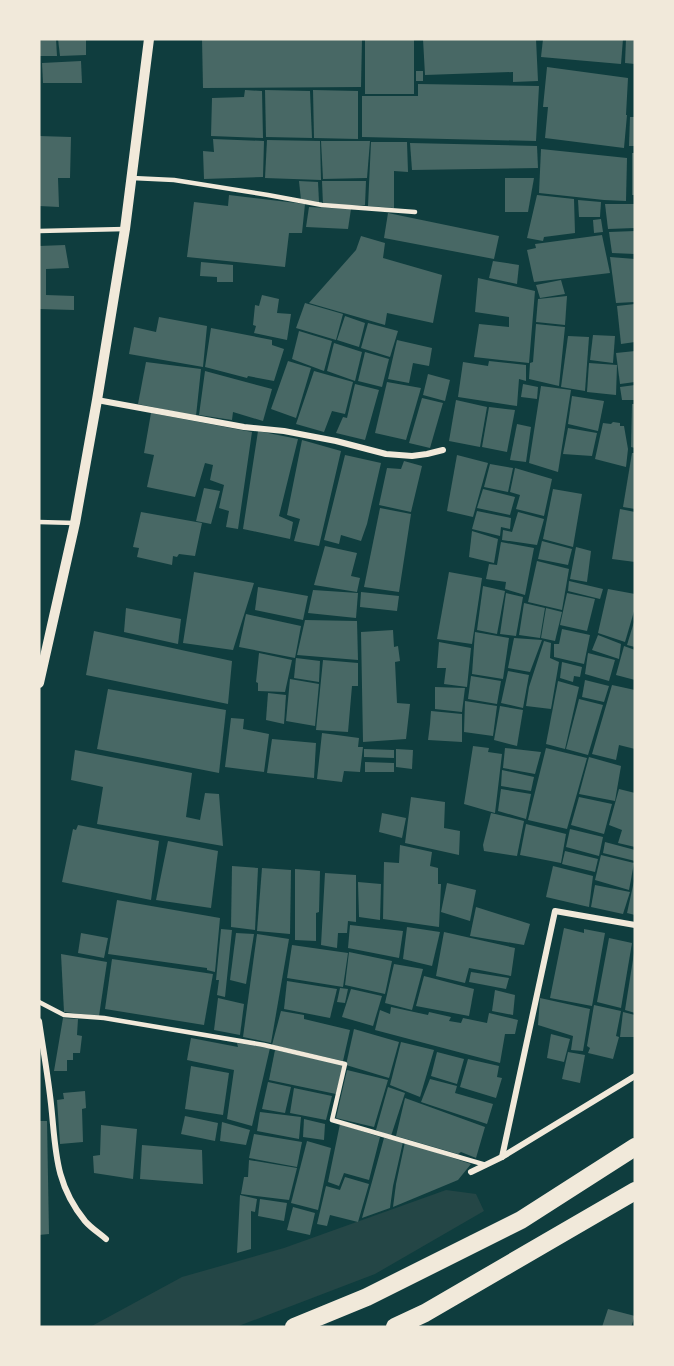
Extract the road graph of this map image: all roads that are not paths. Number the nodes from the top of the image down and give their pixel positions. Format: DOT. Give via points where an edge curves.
graph roads {
  1 [pos="149,39"];
  2 [pos="132,178"];
  3 [pos="415,212"];
  4 [pos="125,230"];
  5 [pos="39,231"];
  6 [pos="97,400"];
  7 [pos="443,450"];
  8 [pos="39,522"];
  9 [pos="75,523"];
  10 [pos="43,650"];
  11 [pos="39,683"];
  12 [pos="635,926"];
  13 [pos="39,1002"];
  14 [pos="39,1021"];
  15 [pos="635,1076"];
  16 [pos="635,1147"];
  17 [pos="502,1157"];
  18 [pos="486,1165"];
  19 [pos="471,1172"];
  20 [pos="635,1191"];
  21 [pos="106,1239"];
  22 [pos="294,1327"];
  23 [pos="395,1327"];
  1 -- 2 [label="street"];
  2 -- 3 [label="lane" via="174,180 322,205"];
  2 -- 4 [label="street"];
  4 -- 5 [label="lane"];
  4 -- 6 [label="street"];
  6 -- 7 [label="street" via="285,431 386,454 412,456"];
  6 -- 9 [label="street"];
  8 -- 9 [label="lane"];
  9 -- 10 [label="street"];
  10 -- 11 [label="street"];
  12 -- 17 [label="street" via="555,910"];
  13 -- 18 [label="lane" via="64,1015 264,1045 345,1064 332,1120"];
  14 -- 21 [label="street" via="60,1176 72,1204 86,1223"];
  15 -- 17 [label="street"];
  16 -- 22 [label="highway" via="521,1220 368,1297"];
  17 -- 18 [label="street"];
  18 -- 19 [label="street"];
  20 -- 23 [label="highway"];
}
